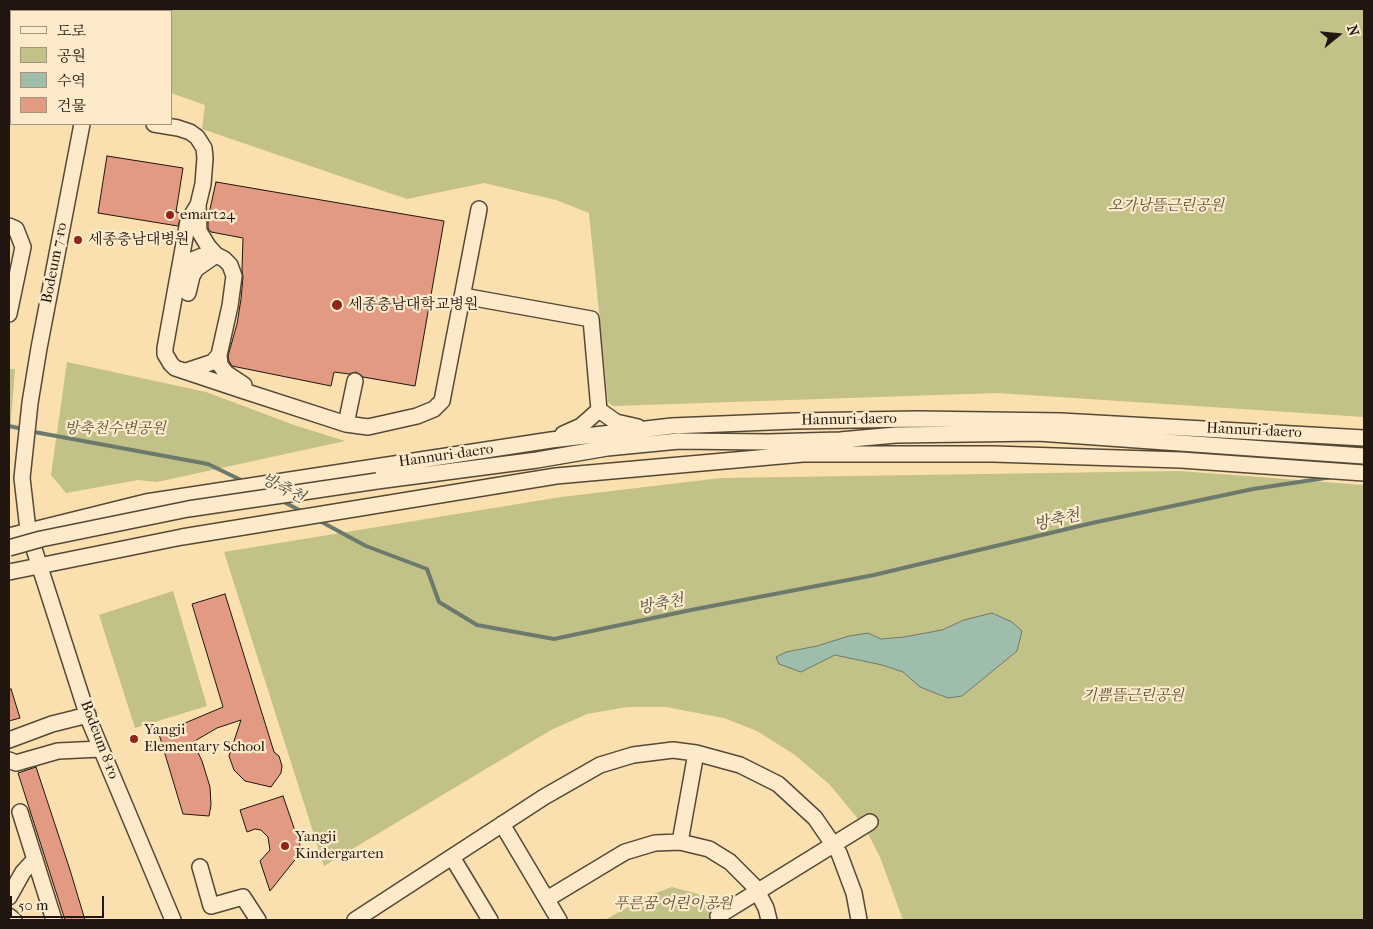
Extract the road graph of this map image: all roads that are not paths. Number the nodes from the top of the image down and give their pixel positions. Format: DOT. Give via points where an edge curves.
graph roads {
  1 [pos="82,125"];
  2 [pos="160,125"];
  3 [pos="198,205"];
  4 [pos="479,209"];
  5 [pos="9,226"];
  6 [pos="216,255"];
  7 [pos="179,270"];
  8 [pos="188,293"];
  9 [pos="463,296"];
  10 [pos="9,314"];
  11 [pos="219,355"];
  12 [pos="186,371"];
  13 [pos="355,381"];
  14 [pos="267,398"];
  15 [pos="599,410"];
  16 [pos="346,424"];
  17 [pos="646,429"];
  18 [pos="1364,438"];
  19 [pos="551,440"];
  20 [pos="1364,456"];
  21 [pos="1364,472"];
  22 [pos="28,530"];
  23 [pos="9,536"];
  24 [pos="9,548"];
  25 [pos="38,561"];
  26 [pos="9,572"];
  27 [pos="88,715"];
  28 [pos="9,740"];
  29 [pos="101,749"];
  30 [pos="696,752"];
  31 [pos="9,760"];
  32 [pos="20,812"];
  33 [pos="870,822"];
  34 [pos="502,824"];
  35 [pos="680,842"];
  36 [pos="834,845"];
  37 [pos="452,857"];
  38 [pos="35,859"];
  39 [pos="200,866"];
  40 [pos="757,892"];
  41 [pos="9,897"];
  42 [pos="547,899"];
  43 [pos="213,913"];
  44 [pos="376,915"];
  45 [pos="9,916"];
  46 [pos="718,916"];
  47 [pos="14,920"];
  48 [pos="54,920"];
  49 [pos="173,920"];
  50 [pos="258,920"];
  51 [pos="355,920"];
  52 [pos="490,920"];
  53 [pos="560,920"];
  54 [pos="769,920"];
  55 [pos="859,920"];
  1 -- 22 [label="street, Bodeum 7-ro" via="30,403 22,478"];
  2 -- 3 [label="street" via="190,132 204,148 206,166"];
  3 -- 6 [label="street" via="199,231"];
  3 -- 7 [label="street" via="188,221"];
  4 -- 9 [label="street"];
  5 -- 10 [label="street" via="16,229 23,247"];
  6 -- 7 [label="street" via="192,260"];
  6 -- 8 [label="street" via="196,269"];
  6 -- 11 [label="street" via="230,265 234,276"];
  7 -- 12 [label="street" via="165,354 171,364"];
  9 -- 15 [label="street" via="591,319"];
  9 -- 16 [label="street" via="442,401 434,409 417,416 368,428"];
  11 -- 12 [label="street" via="205,366"];
  11 -- 14 [label="street" via="220,365 226,373"];
  12 -- 14 [label="street"];
  13 -- 16 [label="street"];
  14 -- 16 [label="street"];
  15 -- 17 [label="street" via="616,422"];
  15 -- 19 [label="street" via="581,426"];
  17 -- 18 [label="street, Hannuri-daero" via="794,421 918,419 1070,421"];
  17 -- 19 [label="street, Hannuri-daero"];
  19 -- 22 [label="street, Hannuri-daero" via="146,502"];
  20 -- 24 [label="street, bridge" via="1038,433 896,435 768,442 679,441 607,448 188,509"];
  21 -- 25 [label="street" via="1181,460 994,454 803,454 556,476"];
  22 -- 23 [label="street"];
  22 -- 25 [label="street"];
  25 -- 26 [label="street"];
  25 -- 27 [label="street, Bodeum 8-ro"];
  27 -- 28 [label="street"];
  27 -- 29 [label="street, Bodeum 8-ro"];
  29 -- 31 [label="street" via="58,752 16,763"];
  29 -- 49 [label="street, Bodeum 8-ro"];
  30 -- 34 [label="street" via="673,750 633,755 600,765"];
  30 -- 35 [label="street"];
  30 -- 36 [label="street" via="740,765 778,784 815,818"];
  32 -- 38 [label="street"];
  33 -- 36 [label="street"];
  34 -- 37 [label="street"];
  34 -- 42 [label="street"];
  35 -- 40 [label="street" via="709,849 730,862"];
  35 -- 42 [label="street" via="655,843 625,852"];
  36 -- 40 [label="street"];
  36 -- 55 [label="street" via="854,893"];
  37 -- 44 [label="street"];
  37 -- 52 [label="street"];
  38 -- 41 [label="street" via="23,872"];
  38 -- 48 [label="street"];
  39 -- 43 [label="street"];
  40 -- 46 [label="street"];
  40 -- 54 [label="street"];
  42 -- 53 [label="street"];
  43 -- 50 [label="street" via="243,897"];
  44 -- 51 [label="street"];
  45 -- 47 [label="street"];
}
